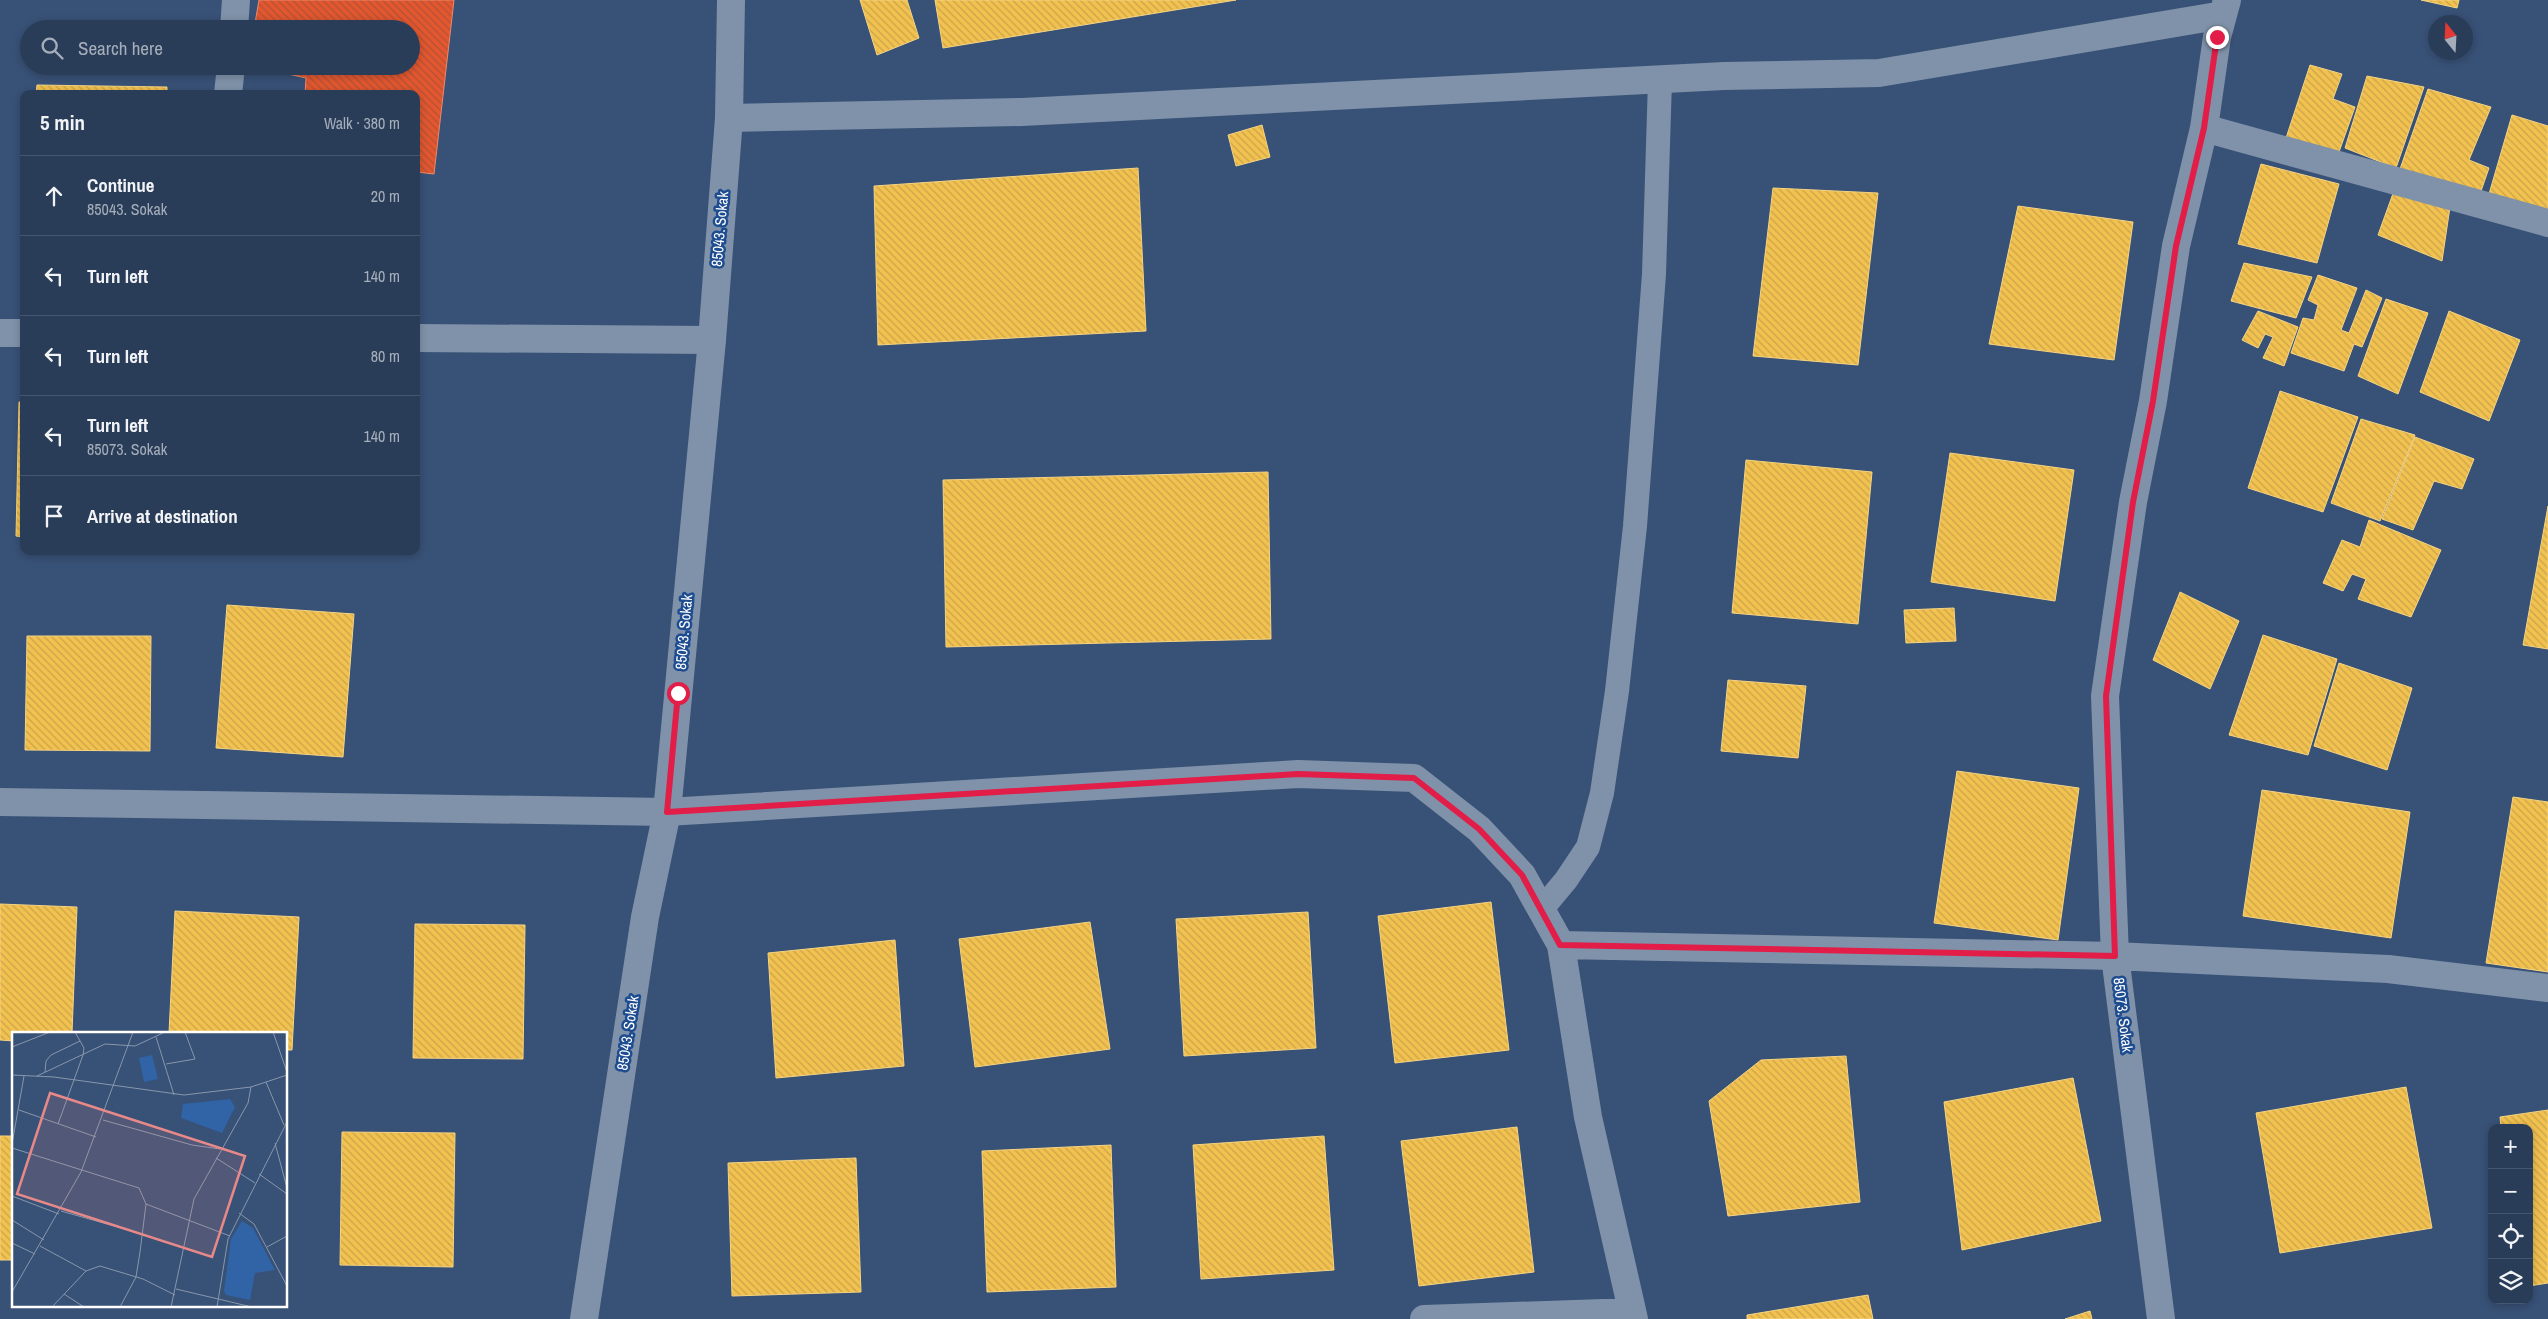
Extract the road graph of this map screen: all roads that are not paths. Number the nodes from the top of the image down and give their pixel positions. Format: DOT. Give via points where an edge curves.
graph roads {
  1 [pos="236,0"];
  2 [pos="731,0"];
  3 [pos="2225,8"];
  4 [pos="235,20"];
  5 [pos="230,75"];
  6 [pos="1660,80"];
  7 [pos="228,90"];
  8 [pos="729,118"];
  9 [pos="2204,128"];
  10 [pos="2548,223"];
  11 [pos="0,333"];
  12 [pos="20,333"];
  13 [pos="420,338"];
  14 [pos="712,340"];
  15 [pos="0,802"];
  16 [pos="667,812"];
  17 [pos="1541,910"];
  18 [pos="1560,945"];
  19 [pos="2115,956"];
  20 [pos="2548,988"];
  21 [pos="1633,1315"];
  22 [pos="584,1319"];
  23 [pos="1424,1319"];
  24 [pos="2161,1319"];
  1 -- 4 [label="street"];
  2 -- 8 [label="street, 85043. Sokak"];
  3 -- 6 [label="street" via="1879,73"];
  3 -- 9 [label="street, 85073. Sokak" via="2217,37"];
  5 -- 7 [label="street"];
  6 -- 8 [label="street" via="1022,112"];
  6 -- 17 [label="lane" via="1654,274 1635,526 1602,793 1588,847"];
  8 -- 14 [label="street, 85043. Sokak"];
  9 -- 10 [label="street"];
  9 -- 19 [label="street, 85073. Sokak" via="2176,246 2153,401 2133,502 2106,696"];
  11 -- 12 [label="street"];
  13 -- 14 [label="street"];
  14 -- 16 [label="street, 85043. Sokak"];
  15 -- 16 [label="street"];
  16 -- 17 [label="street" via="1298,774 1414,778 1479,829 1522,875"];
  16 -- 22 [label="street, 85043. Sokak" via="645,917"];
  17 -- 18 [label="street"];
  18 -- 19 [label="street"];
  18 -- 21 [label="street" via="1588,1117"];
  19 -- 20 [label="street" via="2388,969"];
  19 -- 24 [label="street, 85073. Sokak"];
  21 -- 23 [label="street"];
}
